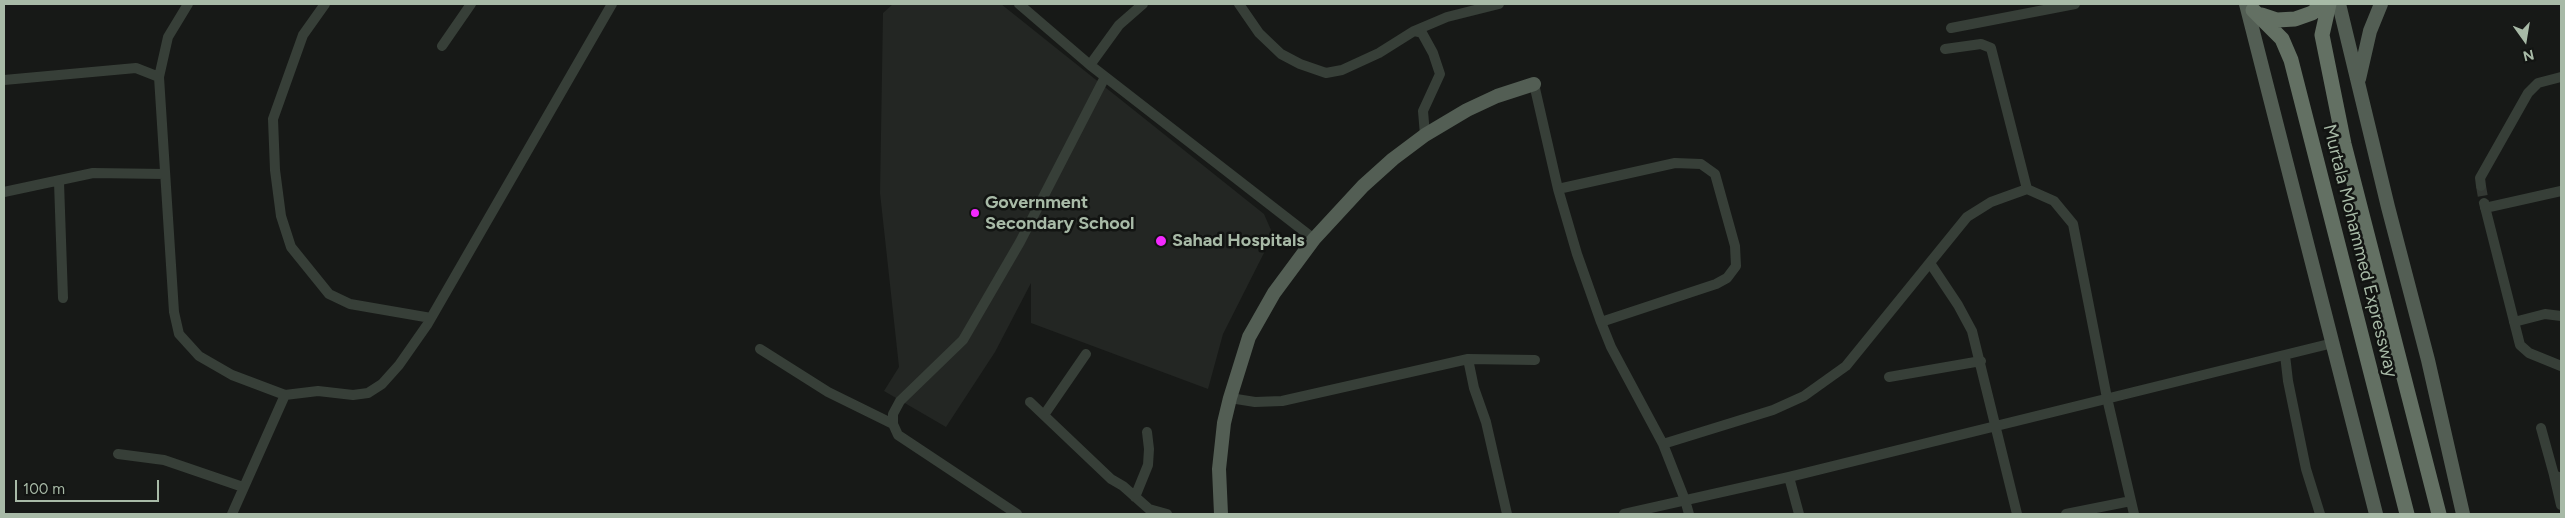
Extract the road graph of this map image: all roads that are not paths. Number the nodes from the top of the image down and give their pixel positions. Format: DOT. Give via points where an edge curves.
graph roads {
  1 [pos="188,4"];
  2 [pos="325,4"];
  3 [pos="471,4"];
  4 [pos="612,4"];
  5 [pos="1018,4"];
  6 [pos="1143,4"];
  7 [pos="1239,4"];
  8 [pos="1499,4"];
  9 [pos="2075,4"];
  10 [pos="2324,4"];
  11 [pos="2329,4"];
  12 [pos="2339,4"];
  13 [pos="2381,4"];
  14 [pos="2250,7"];
  15 [pos="1951,28"];
  16 [pos="1414,31"];
  17 [pos="442,46"];
  18 [pos="1945,50"];
  19 [pos="1090,65"];
  20 [pos="159,77"];
  21 [pos="1105,77"];
  22 [pos="2561,77"];
  23 [pos="4,80"];
  24 [pos="2359,83"];
  25 [pos="1534,84"];
  26 [pos="1425,135"];
  27 [pos="165,174"];
  28 [pos="58,182"];
  29 [pos="2481,186"];
  30 [pos="1558,189"];
  31 [pos="2027,189"];
  32 [pos="2561,190"];
  33 [pos="4,192"];
  34 [pos="1314,239"];
  35 [pos="1930,262"];
  36 [pos="64,298"];
  37 [pos="2561,316"];
  38 [pos="431,318"];
  39 [pos="1601,322"];
  40 [pos="2514,322"];
  41 [pos="2333,343"];
  42 [pos="760,349"];
  43 [pos="1086,354"];
  44 [pos="2285,355"];
  45 [pos="1468,359"];
  46 [pos="1535,360"];
  47 [pos="1981,360"];
  48 [pos="2561,366"];
  49 [pos="1889,377"];
  50 [pos="285,395"];
  51 [pos="1230,398"];
  52 [pos="2107,398"];
  53 [pos="1030,402"];
  54 [pos="1044,415"];
  55 [pos="893,424"];
  56 [pos="1996,425"];
  57 [pos="2540,428"];
  58 [pos="1146,432"];
  59 [pos="1663,444"];
  60 [pos="118,454"];
  61 [pos="1790,477"];
  62 [pos="2558,477"];
  63 [pos="242,487"];
  64 [pos="1136,497"];
  65 [pos="1685,500"];
  66 [pos="2132,502"];
  67 [pos="2561,505"];
  68 [pos="232,514"];
  69 [pos="1017,514"];
  70 [pos="1167,514"];
  71 [pos="1221,514"];
  72 [pos="1507,514"];
  73 [pos="1624,514"];
  74 [pos="1688,514"];
  75 [pos="1799,514"];
  76 [pos="2017,514"];
  77 [pos="2066,514"];
  78 [pos="2134,514"];
  79 [pos="2320,514"];
  80 [pos="2376,514"];
  81 [pos="2407,514"];
  82 [pos="2439,514"];
  83 [pos="2463,514"];
  1 -- 20 [label="street" via="168,37"];
  2 -- 38 [label="street" via="303,35 273,119 274,170 281,216 291,247 329,294 350,304"];
  3 -- 17 [label="street"];
  4 -- 38 [label="street"];
  5 -- 19 [label="street"];
  6 -- 19 [label="street" via="1120,25"];
  7 -- 16 [label="street" via="1259,34 1281,54 1326,73 1342,70 1379,53"];
  8 -- 16 [label="street" via="1447,17"];
  9 -- 15 [label="street"];
  10 -- 14 [label="highway" via="2304,17 2286,20 2269,18"];
  11 -- 82 [label="highway, Murtala Mohammed Expressway" via="2322,35 2344,144"];
  12 -- 24 [label="main road"];
  13 -- 24 [label="main road" via="2370,31"];
  14 -- 41 [label="main road"];
  14 -- 81 [label="highway, Murtala Mohammed Expressway" via="2282,39 2292,60"];
  16 -- 26 [label="street" via="1422,33 1440,74 1423,111"];
  18 -- 31 [label="street" via="1981,44 1991,48"];
  19 -- 21 [label="street"];
  20 -- 23 [label="street" via="136,68"];
  20 -- 27 [label="street"];
  21 -- 34 [label="street"];
  21 -- 55 [label="street" via="1020,242 963,340 900,401 893,414"];
  22 -- 29 [label="street" via="2538,83 2528,93 2480,178"];
  24 -- 83 [label="main road"];
  25 -- 26 [label="main road" via="1497,96"];
  25 -- 30 [label="street"];
  26 -- 34 [label="main road" via="1363,186"];
  27 -- 28 [label="street" via="93,173"];
  27 -- 50 [label="street" via="174,312 179,334 198,356 232,375"];
  28 -- 33 [label="street"];
  28 -- 36 [label="street"];
  30 -- 39 [label="street"];
  30 -- 39 [label="street" via="1675,163 1701,164 1714,174 1735,246 1736,266 1728,278"];
  31 -- 35 [label="street" via="1991,202 1967,217"];
  31 -- 52 [label="street" via="2054,201 2073,224"];
  32 -- 40 [label="street" via="2484,206"];
  34 -- 51 [label="main road" via="1274,293 1249,337"];
  35 -- 47 [label="street" via="1972,331"];
  35 -- 59 [label="street" via="1846,366 1804,396 1772,410"];
  37 -- 40 [label="street" via="2545,314"];
  38 -- 50 [label="street" via="393,372 368,393 353,395 318,391"];
  39 -- 59 [label="street"];
  40 -- 48 [label="street" via="2524,349"];
  41 -- 44 [label="street"];
  41 -- 80 [label="main road"];
  42 -- 55 [label="street" via="828,392"];
  43 -- 54 [label="street"];
  44 -- 52 [label="street"];
  44 -- 79 [label="street" via="2306,469"];
  45 -- 46 [label="street"];
  45 -- 51 [label="street" via="1282,401 1255,402"];
  45 -- 72 [label="street"];
  47 -- 49 [label="street"];
  47 -- 56 [label="street"];
  50 -- 63 [label="street"];
  51 -- 71 [label="main road" via="1219,469"];
  52 -- 56 [label="street"];
  52 -- 66 [label="street"];
  53 -- 54 [label="street"];
  54 -- 64 [label="street" via="1111,479"];
  55 -- 69 [label="street" via="898,434 928,456"];
  56 -- 61 [label="street"];
  56 -- 76 [label="street"];
  57 -- 62 [label="street"];
  58 -- 64 [label="street" via="1148,466"];
  59 -- 65 [label="street"];
  60 -- 63 [label="street" via="164,460"];
  61 -- 65 [label="street"];
  61 -- 75 [label="street"];
  62 -- 67 [label="street"];
  63 -- 68 [label="street"];
  64 -- 70 [label="street" via="1149,509"];
  65 -- 73 [label="street"];
  65 -- 74 [label="street"];
  66 -- 77 [label="street"];
  66 -- 78 [label="street"];
}
